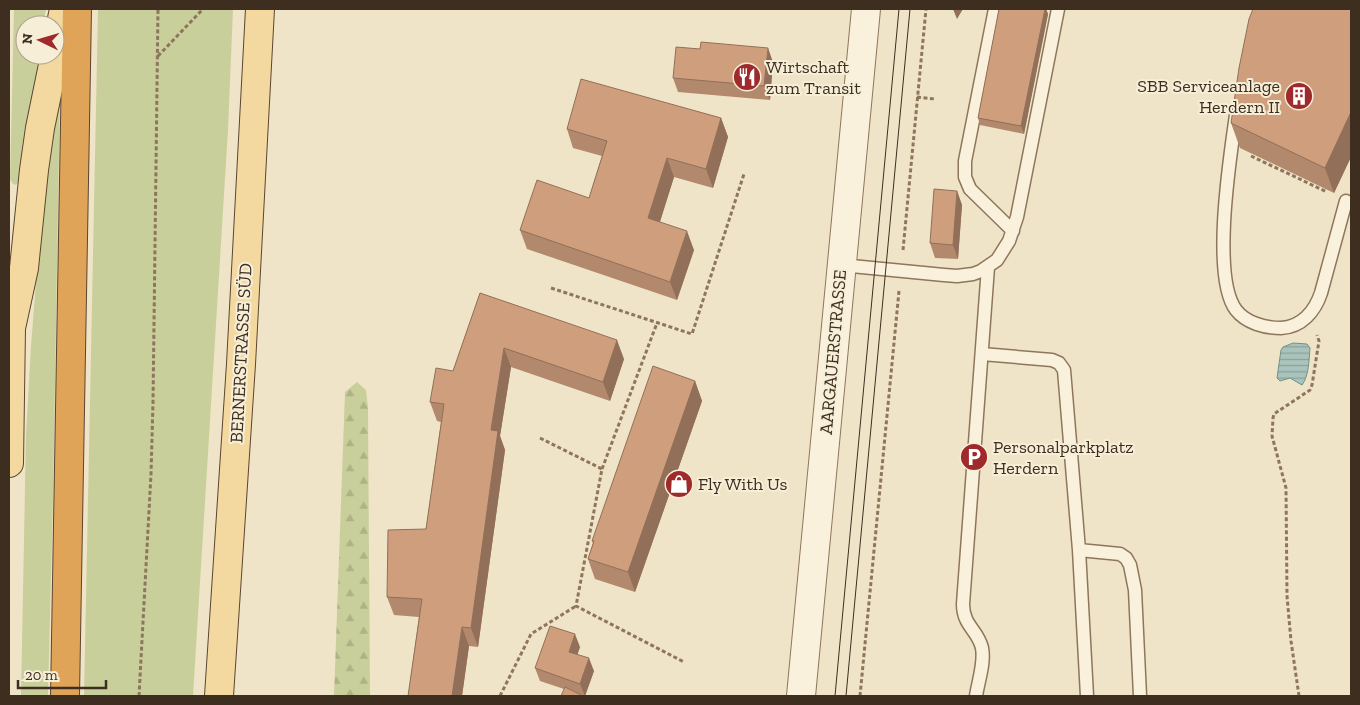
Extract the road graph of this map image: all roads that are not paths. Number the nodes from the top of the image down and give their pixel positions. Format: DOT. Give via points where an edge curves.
graph roads {
  1 [pos="78,9"];
  2 [pos="260,9"];
  3 [pos="866,9"];
  4 [pos="995,9"];
  5 [pos="1058,9"];
  6 [pos="53,65"];
  7 [pos="1238,105"];
  8 [pos="1346,201"];
  9 [pos="1013,230"];
  10 [pos="841,266"];
  11 [pos="988,267"];
  12 [pos="10,320"];
  13 [pos="982,354"];
  14 [pos="9,463"];
  15 [pos="1079,550"];
  16 [pos="66,696"];
  17 [pos="218,696"];
  18 [pos="801,696"];
  19 [pos="976,696"];
  20 [pos="1087,696"];
  21 [pos="1140,696"];
  1 -- 16 [label="highway"];
  2 -- 17 [label="main road, BERNERSTRASSE SÜD" via="241,364"];
  3 -- 10 [label="street, AARGAUERSTRASSE"];
  4 -- 9 [label="lane" via="965,162 965,177 970,189"];
  5 -- 9 [label="lane"];
  6 -- 12 [label="main road" via="34,170 24,268"];
  7 -- 8 [label="lane" via="1224,255 1226,286 1232,303 1242,316 1262,326 1287,327 1303,320 1314,309"];
  9 -- 11 [label="lane" via="1004,251"];
  10 -- 11 [label="lane" via="957,276 973,274"];
  10 -- 18 [label="street, AARGAUERSTRASSE"];
  11 -- 13 [label="lane"];
  12 -- 14 [label="main road"];
  13 -- 15 [label="lane" via="1052,360 1062,367 1066,380"];
  13 -- 19 [label="lane" via="963,611 982,648"];
  15 -- 20 [label="lane"];
  15 -- 21 [label="lane" via="1117,554 1126,558 1130,565 1135,590"];
}
